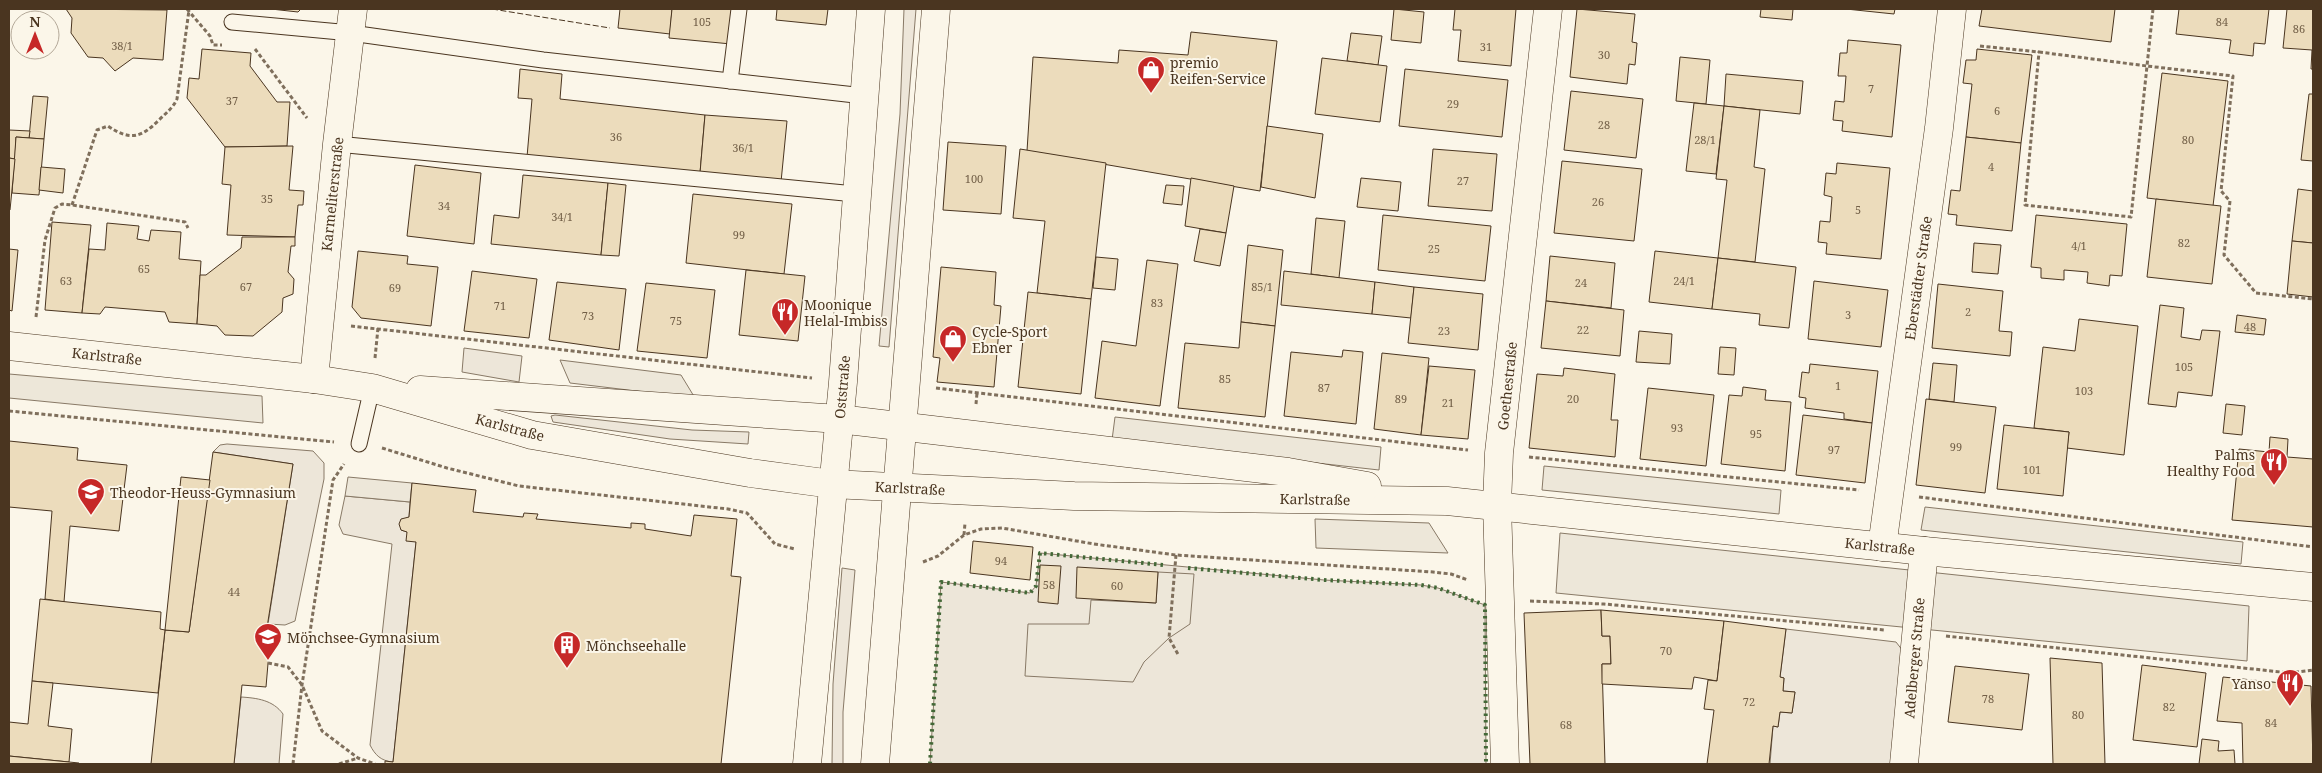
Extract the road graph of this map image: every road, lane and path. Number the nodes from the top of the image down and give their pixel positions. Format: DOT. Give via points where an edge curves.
graph roads {
  1 [pos="739,9"];
  2 [pos="871,9"];
  3 [pos="936,9"];
  4 [pos="1548,9"];
  5 [pos="1952,9"];
  6 [pos="2153,9"];
  7 [pos="188,10"];
  8 [pos="352,21"];
  9 [pos="232,22"];
  10 [pos="1948,42"];
  11 [pos="229,46"];
  12 [pos="254,48"];
  13 [pos="2039,52"];
  14 [pos="2147,66"];
  15 [pos="730,81"];
  16 [pos="864,96"];
  17 [pos="338,135"];
  18 [pos="856,194"];
  19 [pos="72,204"];
  20 [pos="188,228"];
  21 [pos="2313,299"];
  22 [pos="36,318"];
  23 [pos="318,330"];
  24 [pos="9,346"];
  25 [pos="314,379"];
  26 [pos="843,382"];
  27 [pos="905,385"];
  28 [pos="377,390"];
  29 [pos="9,411"];
  30 [pos="839,419"];
  31 [pos="902,427"];
  32 [pos="359,444"];
  33 [pos="1499,454"];
  34 [pos="832,484"];
  35 [pos="897,488"];
  36 [pos="1889,493"];
  37 [pos="1447,501"];
  38 [pos="1497,505"];
  39 [pos="1882,546"];
  40 [pos="2313,547"];
  41 [pos="1924,551"];
  42 [pos="826,553"];
  43 [pos="1176,554"];
  44 [pos="891,561"];
  45 [pos="2313,587"];
  46 [pos="1501,594"];
  47 [pos="1916,633"];
  48 [pos="1179,656"];
  49 [pos="268,663"];
  50 [pos="2313,670"];
  51 [pos="302,685"];
  52 [pos="358,758"];
  53 [pos="293,764"];
  54 [pos="339,764"];
  55 [pos="375,764"];
  56 [pos="806,764"];
  57 [pos="875,764"];
  58 [pos="1505,764"];
  59 [pos="1904,764"];
  1 -- 15 [label="lane"];
  2 -- 16 [label="street, Oststraße"];
  3 -- 27 [label="street"];
  4 -- 33 [label="street, Goethestraße"];
  5 -- 10 [label="street, Eberstädter Straße"];
  6 -- 14 [label="path"];
  7 -- 11 [label="path" via="210,36 213,45"];
  7 -- 19 [label="path" via="174,106 140,136 126,136 108,126 97,130"];
  8 -- 9 [label="lane"];
  8 -- 15 [label="lane" via="543,60"];
  8 -- 17 [label="street, Karmeliterstraße"];
  10 -- 13 [label="path"];
  10 -- 36 [label="street, Eberstädter Straße"];
  12 -- 17 [label="path" via="307,118"];
  13 -- 14 [label="path"];
  13 -- 14 [label="path" via="2025,205 2131,216"];
  14 -- 21 [label="path" via="2233,76 2221,191 2230,200 2224,255 2256,293"];
  15 -- 16 [label="lane"];
  16 -- 18 [label="street, Oststraße"];
  17 -- 18 [label="lane"];
  17 -- 23 [label="street, Karmeliterstraße"];
  18 -- 26 [label="street, Oststraße"];
  19 -- 20 [label="path" via="185,222"];
  19 -- 22 [label="path" via="55,208 44,240"];
  23 -- 25 [label="street, Karmeliterstraße"];
  23 -- 26 [label="path" via="359,326"];
  24 -- 25 [label="street, Karlstraße"];
  25 -- 28 [label="street, Karlstraße"];
  26 -- 30 [label="street, Oststraße"];
  27 -- 31 [label="street"];
  27 -- 33 [label="path"];
  28 -- 30 [label="street, Karlstraße"];
  28 -- 32 [label="lane"];
  28 -- 34 [label="street, Karlstraße" via="532,435"];
  29 -- 32 [label="path"];
  30 -- 31 [label="street, Karlstraße"];
  30 -- 34 [label="street, Oststraße"];
  31 -- 35 [label="street"];
  31 -- 37 [label="street, Karlstraße" via="1288,472"];
  32 -- 42 [label="path" via="519,486 747,513 775,544"];
  32 -- 51 [label="path" via="333,480"];
  33 -- 36 [label="path"];
  33 -- 38 [label="street, Goethestraße"];
  34 -- 35 [label="street, Karlstraße"];
  34 -- 42 [label="street, Oststraße"];
  35 -- 37 [label="street, Karlstraße" via="1074,496"];
  35 -- 44 [label="street"];
  36 -- 39 [label="street, Eberstädter Straße"];
  36 -- 40 [label="path"];
  37 -- 38 [label="street, Karlstraße"];
  38 -- 39 [label="street, Karlstraße"];
  38 -- 46 [label="street, Goethestraße"];
  39 -- 41 [label="street, Karlstraße"];
  41 -- 45 [label="street, Karlstraße"];
  41 -- 47 [label="street, Adelberger Straße"];
  42 -- 56 [label="street, Oststraße"];
  43 -- 44 [label="path" via="1002,528 964,534 938,556 925,562"];
  43 -- 46 [label="path" via="1451,574"];
  43 -- 48 [label="path" via="1169,638"];
  44 -- 57 [label="street"];
  46 -- 47 [label="path" via="1530,601 1717,613"];
  46 -- 58 [label="street, Goethestraße"];
  47 -- 50 [label="path" via="2290,673"];
  47 -- 59 [label="street, Adelberger Straße"];
  49 -- 51 [label="path" via="288,667"];
  51 -- 52 [label="path" via="322,731"];
  51 -- 53 [label="path"];
  52 -- 54 [label="path"];
  52 -- 55 [label="path"];
}
